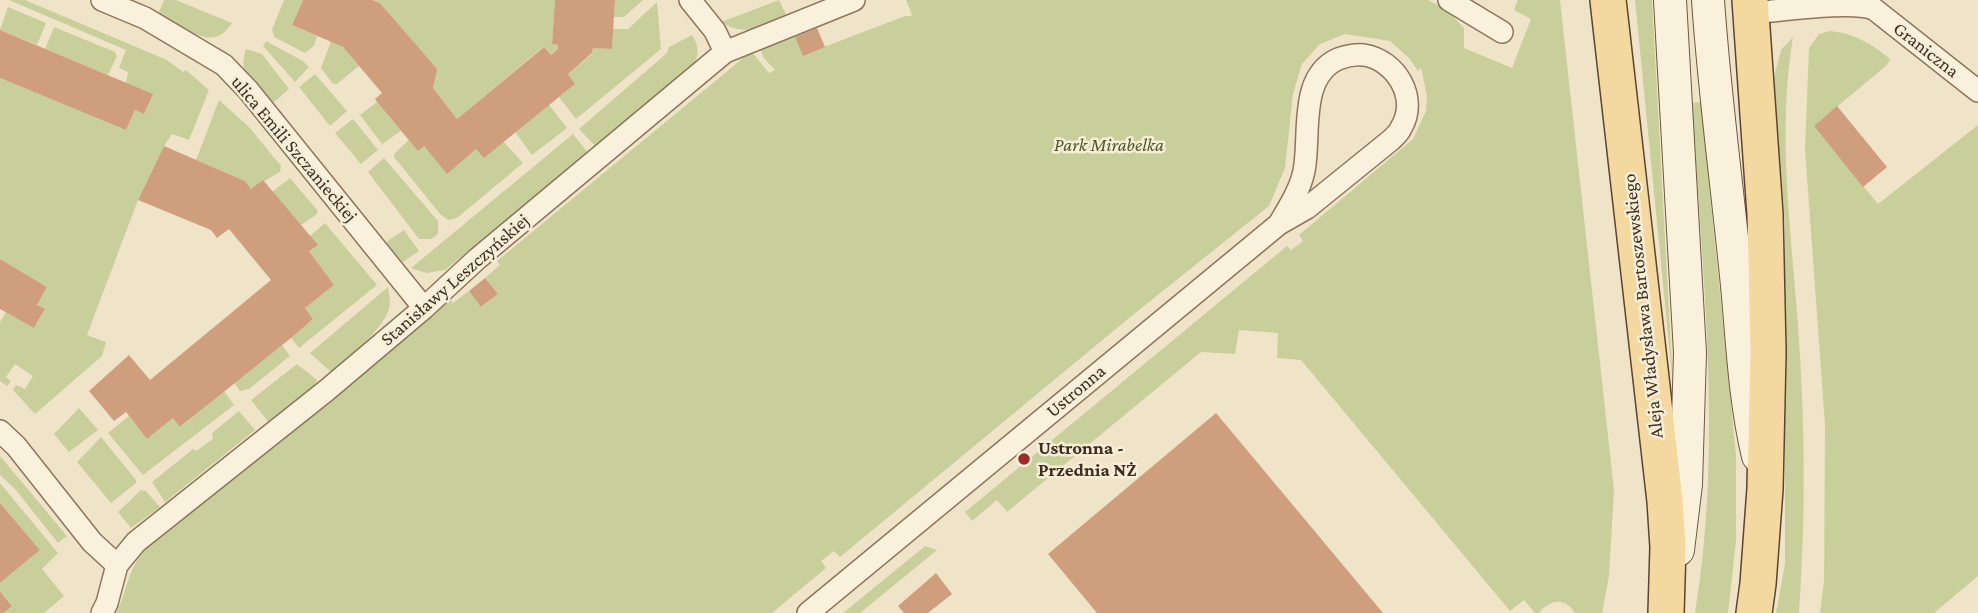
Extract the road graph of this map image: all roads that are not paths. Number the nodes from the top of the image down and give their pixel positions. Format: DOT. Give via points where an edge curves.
graph roads {
  1 [pos="102,0"];
  2 [pos="690,0"];
  3 [pos="854,0"];
  4 [pos="1449,0"];
  5 [pos="1608,0"];
  6 [pos="1670,0"];
  7 [pos="1708,0"];
  8 [pos="1841,1"];
  9 [pos="1878,4"];
  10 [pos="1750,7"];
  11 [pos="1502,32"];
  12 [pos="724,52"];
  13 [pos="1978,91"];
  14 [pos="1279,224"];
  15 [pos="424,308"];
  16 [pos="0,431"];
  17 [pos="1765,489"];
  18 [pos="117,565"];
  19 [pos="102,613"];
  20 [pos="808,613"];
  21 [pos="1667,613"];
  22 [pos="1754,613"];
  1 -- 15 [label="street, ulica Emili Szczanieckiej" via="145,18 224,65"];
  2 -- 12 [label="street" via="715,31"];
  3 -- 12 [label="street, Stanisławy Leszczyńskiej"];
  4 -- 11 [label="street"];
  5 -- 21 [label="main road, Aleja Władysława Bartoszewskiego" via="1665,501"];
  6 -- 21 [label="main road, Aleja Władysława Bartoszewskiego" via="1690,353 1686,484"];
  7 -- 17 [label="main road" via="1749,419"];
  8 -- 9 [label="street, Graniczna"];
  8 -- 10 [label="street, Graniczna"];
  9 -- 13 [label="street, Graniczna"];
  10 -- 17 [label="main road" via="1765,214"];
  12 -- 15 [label="street, Stanisławy Leszczyńskiej"];
  14 -- 14 [label="street, Ustronna" via="1307,208 1402,128 1407,110 1405,89 1395,71 1380,60 1363,54 1345,56 1318,75 1311,96 1304,174"];
  14 -- 20 [label="street, Ustronna"];
  15 -- 18 [label="street, Stanisławy Leszczyńskiej" via="136,542"];
  16 -- 18 [label="street" via="92,542"];
  17 -- 22 [label="main road"];
  18 -- 19 [label="street, Stanisławy Leszczyńskiej"];
}
